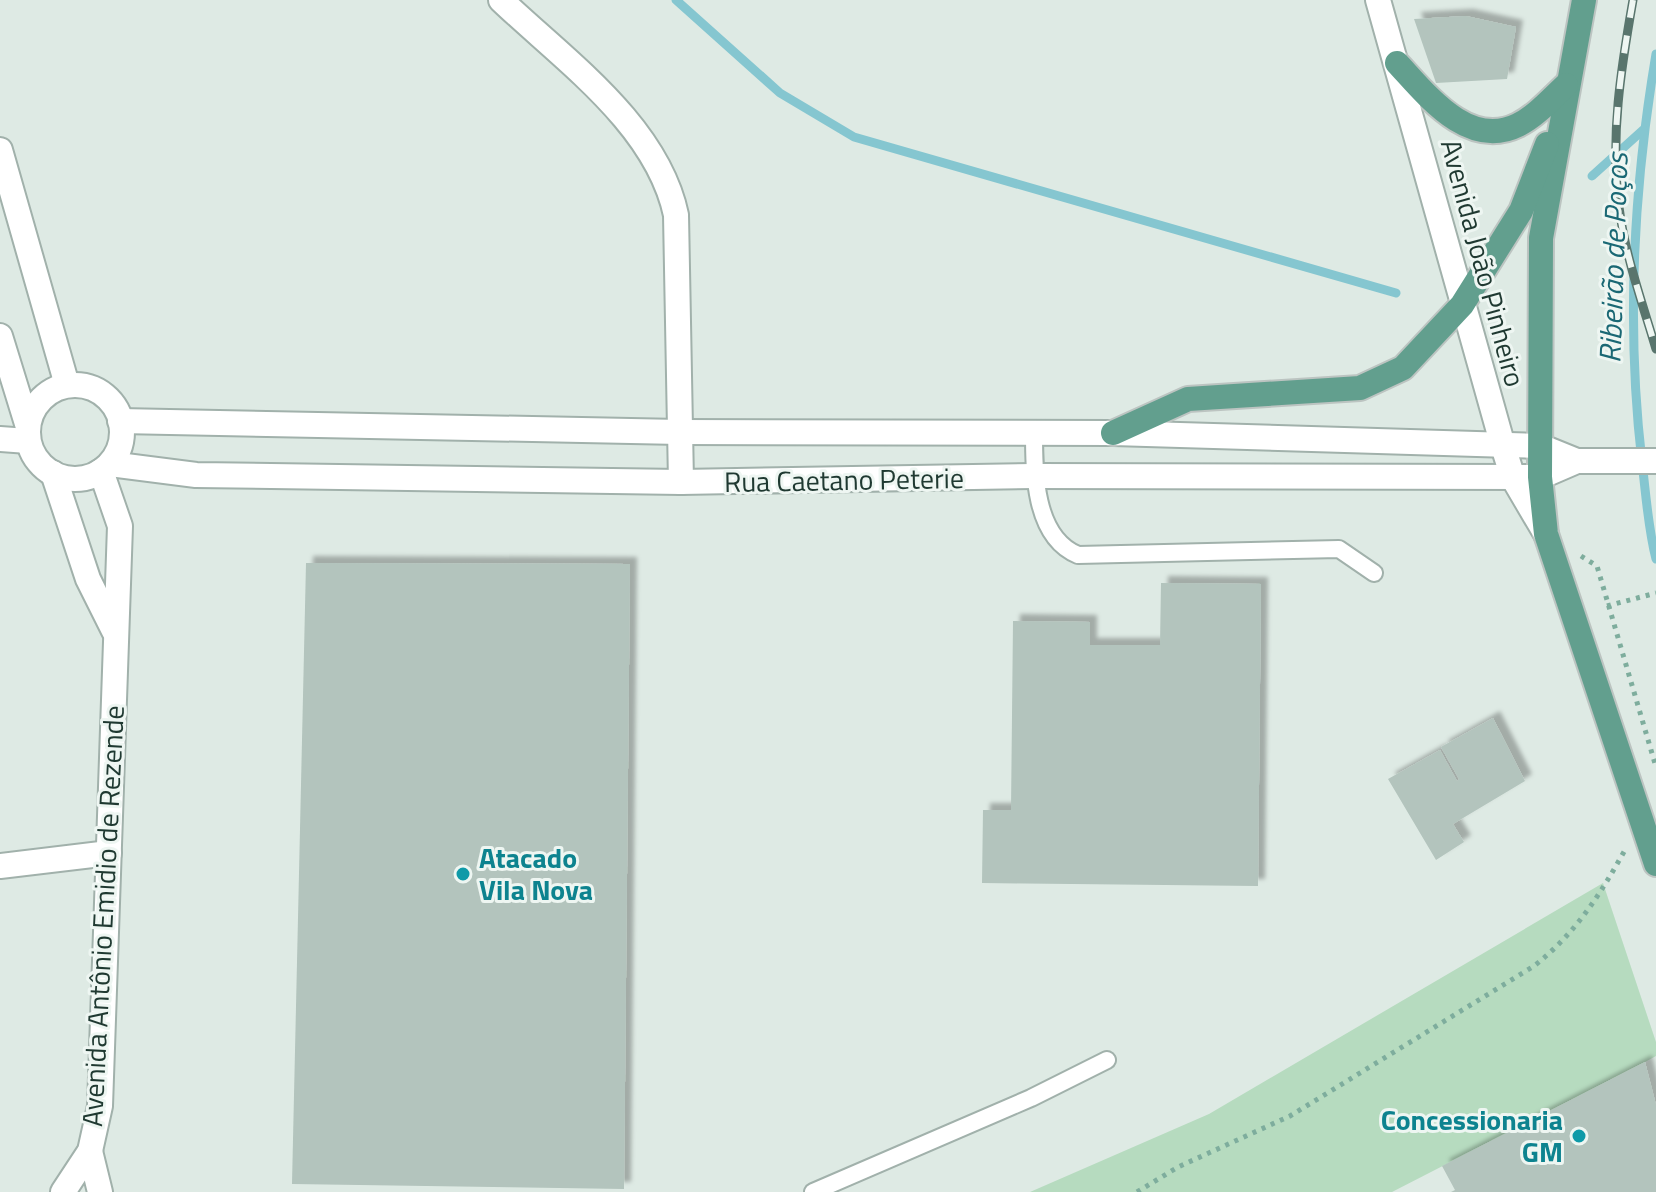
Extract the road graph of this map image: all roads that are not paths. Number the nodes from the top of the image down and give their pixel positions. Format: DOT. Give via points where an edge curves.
graph roads {
  1 [pos="501,0"];
  2 [pos="1378,0"];
  3 [pos="1584,0"];
  4 [pos="1397,63"];
  5 [pos="1566,91"];
  6 [pos="0,150"];
  7 [pos="1462,305"];
  8 [pos="0,336"];
  9 [pos="67,385"];
  10 [pos="120,421"];
  11 [pos="1034,431"];
  12 [pos="680,432"];
  13 [pos="1113,433"];
  14 [pos="28,434"];
  15 [pos="0,439"];
  16 [pos="1503,446"];
  17 [pos="1540,461"];
  18 [pos="1656,461"];
  19 [pos="106,468"];
  20 [pos="53,473"];
  21 [pos="1034,476"];
  22 [pos="1513,478"];
  23 [pos="681,482"];
  24 [pos="1546,534"];
  25 [pos="1374,573"];
  26 [pos="114,631"];
  27 [pos="109,853"];
  28 [pos="1656,864"];
  29 [pos="0,866"];
  30 [pos="1107,1060"];
  31 [pos="90,1151"];
  32 [pos="63,1192"];
  33 [pos="100,1192"];
  34 [pos="813,1192"];
  1 -- 12 [label="street" via="628,121 670,189 676,215"];
  2 -- 4 [label="street, Avenida João Pinheiro"];
  3 -- 5 [label="main road"];
  4 -- 5 [label="main road" via="1436,105 1482,129 1519,125"];
  4 -- 7 [label="street, Avenida João Pinheiro"];
  5 -- 7 [label="main road" via="1521,211"];
  5 -- 17 [label="main road, Avenida João Pinheiro" via="1541,238"];
  6 -- 9 [label="street"];
  7 -- 13 [label="main road" via="1403,368 1360,388 1188,399"];
  7 -- 16 [label="street, Avenida João Pinheiro"];
  8 -- 14 [label="street"];
  9 -- 10 [label="street" via="100,393 113,404"];
  9 -- 14 [label="street" via="41,400"];
  10 -- 12 [label="street, Rua Caetano Peterie"];
  10 -- 19 [label="street" via="122,436"];
  11 -- 12 [label="street, Rua Caetano Peterie"];
  11 -- 13 [label="street, Rua Caetano Peterie"];
  11 -- 21 [label="lane"];
  12 -- 23 [label="street"];
  13 -- 16 [label="street, Rua Caetano Peterie"];
  14 -- 15 [label="street"];
  14 -- 20 [label="street" via="34,456"];
  16 -- 17 [label="street, Rua Caetano Peterie"];
  16 -- 22 [label="street, Avenida João Pinheiro"];
  17 -- 18 [label="street, Rua Caetano Peterie"];
  17 -- 22 [label="street, Rua Caetano Peterie"];
  17 -- 24 [label="main road, Avenida João Pinheiro"];
  19 -- 20 [label="street" via="73,479"];
  19 -- 23 [label="street, Rua Caetano Peterie" via="196,475"];
  19 -- 26 [label="street, Avenida Antônio Emidio de Rezende" via="120,526"];
  20 -- 26 [label="street, Avenida Antônio Emidio de Rezende" via="88,579"];
  21 -- 22 [label="street, Rua Caetano Peterie"];
  21 -- 23 [label="street, Rua Caetano Peterie"];
  21 -- 25 [label="lane" via="1051,534 1062,549 1078,555 1339,549"];
  22 -- 24 [label="street, Avenida João Pinheiro"];
  24 -- 28 [label="main road, Avenida João Pinheiro"];
  26 -- 27 [label="street, Avenida Antônio Emidio de Rezende"];
  27 -- 29 [label="street"];
  27 -- 31 [label="street, Avenida Antônio Emidio de Rezende" via="100,1106"];
  30 -- 34 [label="lane"];
  31 -- 32 [label="street, Avenida Antônio Emidio de Rezende"];
  31 -- 33 [label="street"];
}
